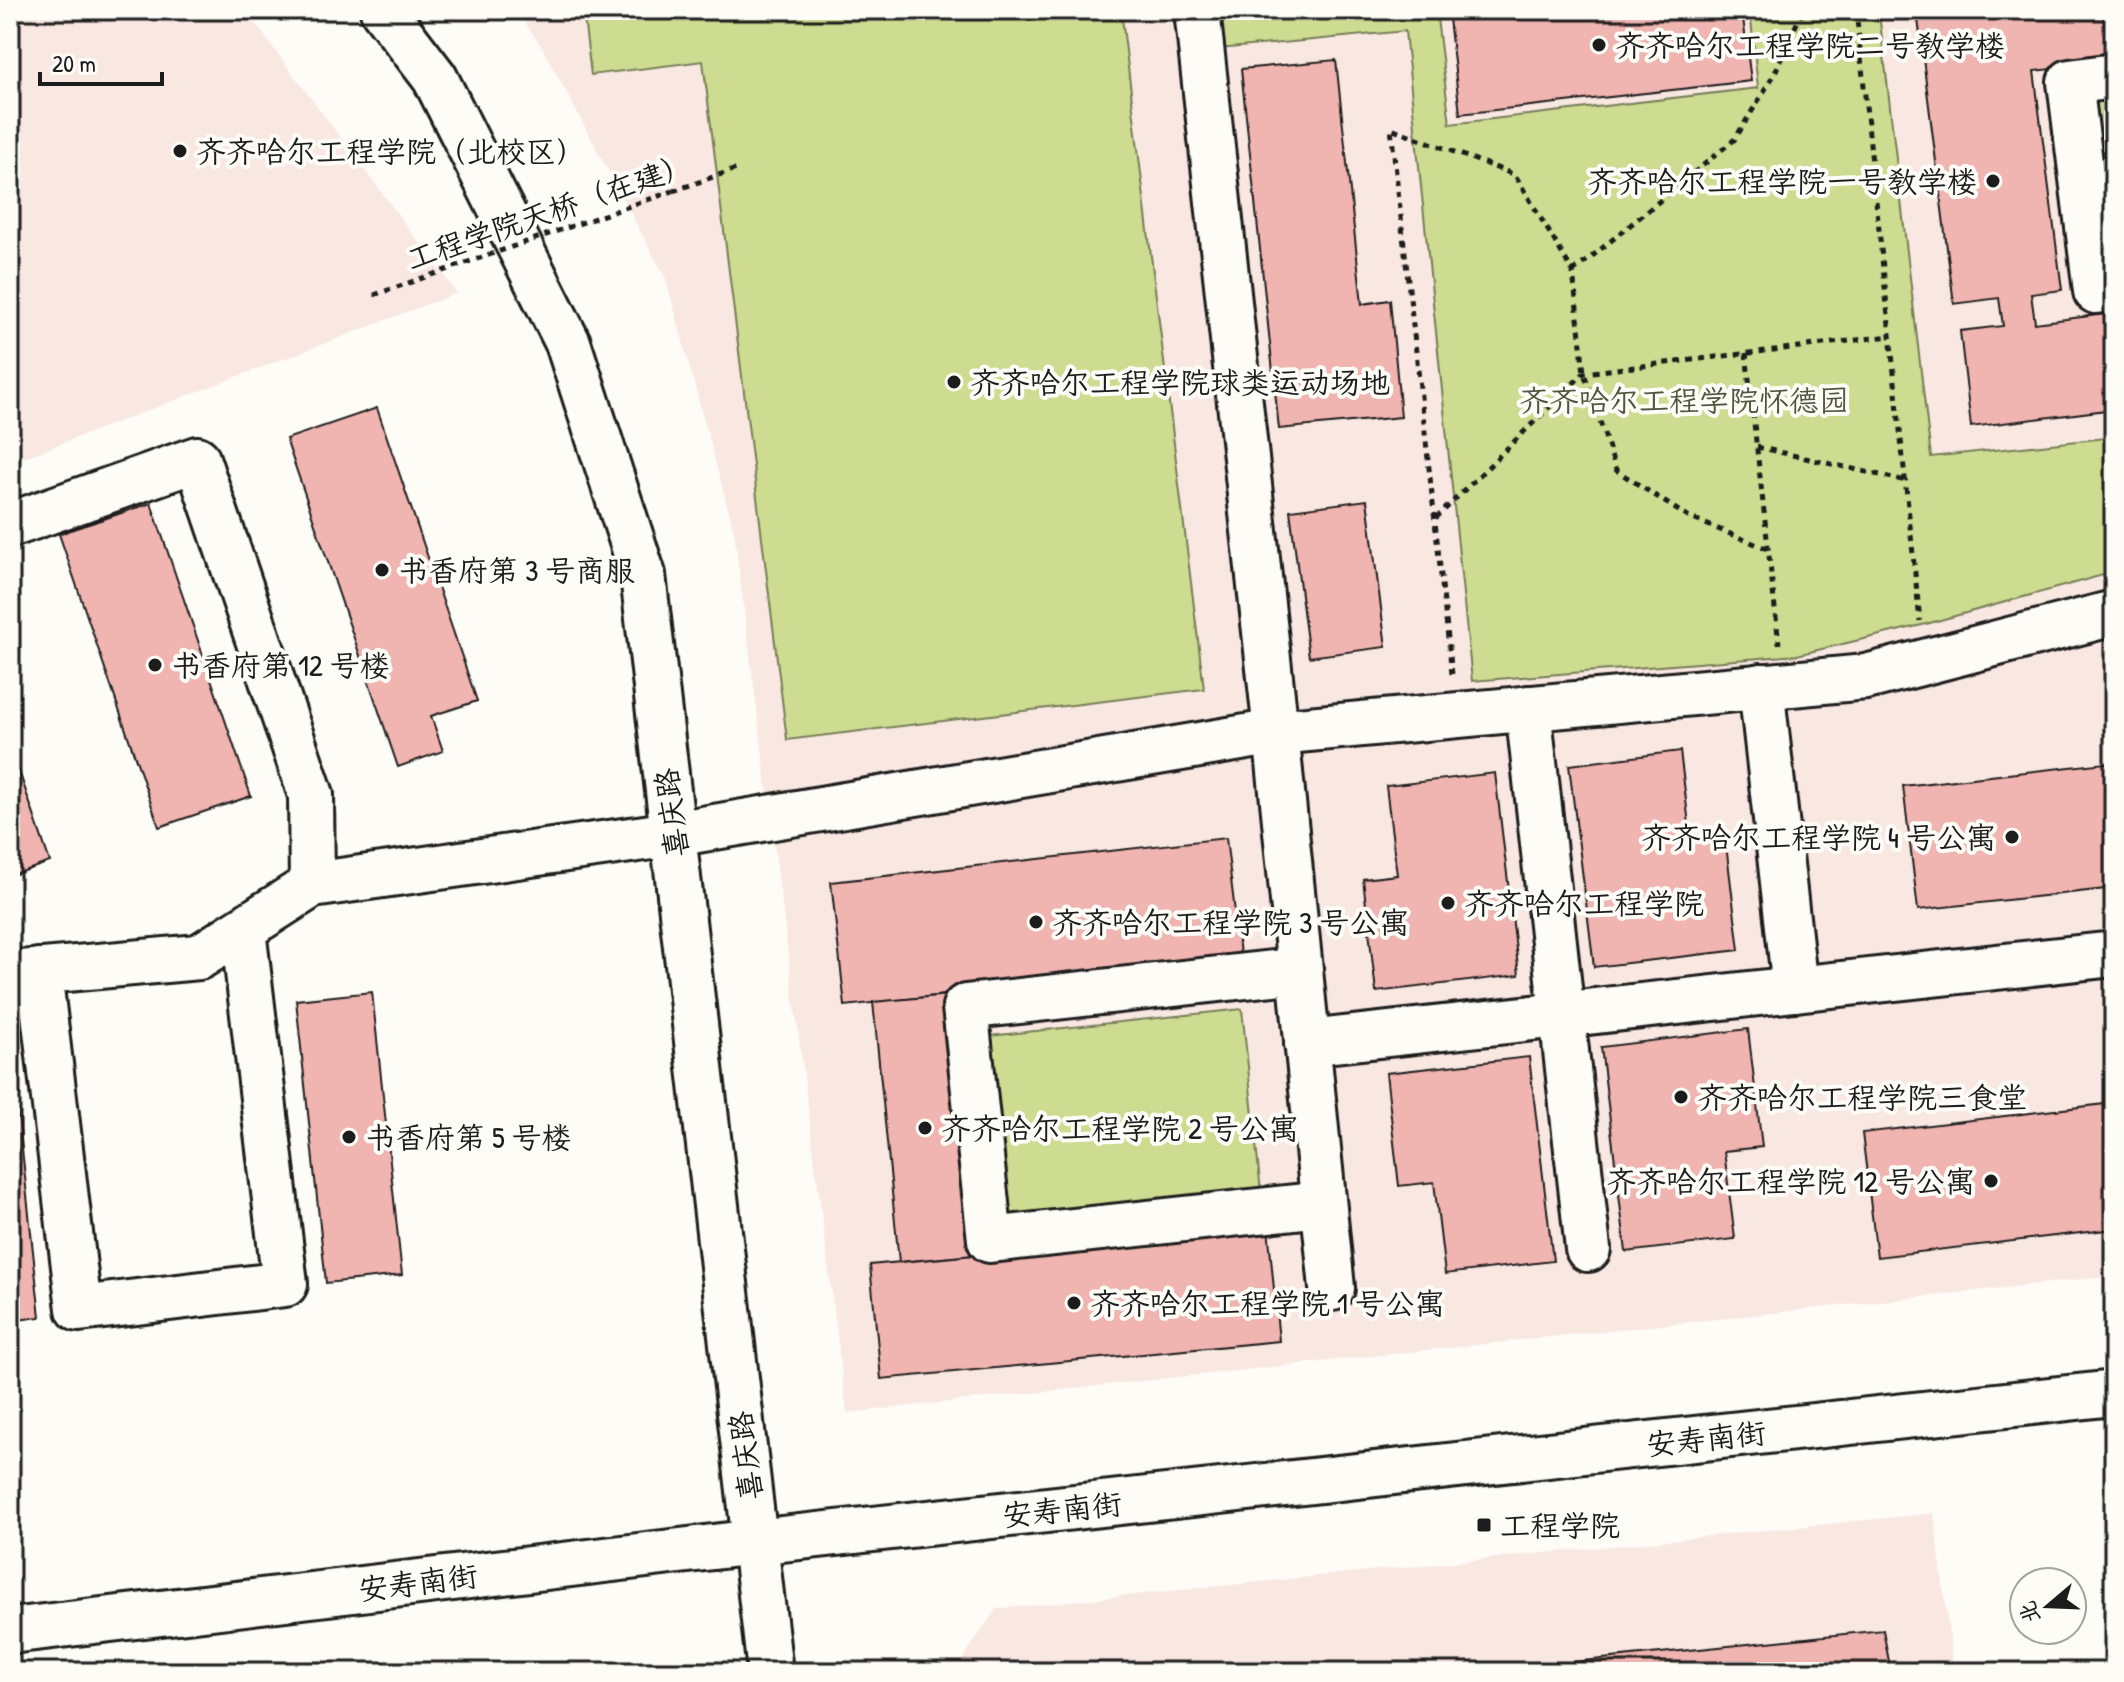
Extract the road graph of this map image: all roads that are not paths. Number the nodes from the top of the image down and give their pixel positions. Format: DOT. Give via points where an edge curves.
graph roads {
  1 [pos="383,10"];
  2 [pos="1197,10"];
  3 [pos="2114,76"];
  4 [pos="2114,289"];
  5 [pos="10,525"];
  6 [pos="2114,613"];
  7 [pos="1772,685"];
  8 [pos="1528,708"];
  9 [pos="1276,732"];
  10 [pos="673,834"];
  11 [pos="312,885"];
  12 [pos="243,930"];
  13 [pos="2114,954"];
  14 [pos="1300,970"];
  15 [pos="24,972"];
  16 [pos="1795,989"];
  17 [pos="1563,1015"];
  18 [pos="1307,1043"];
  19 [pos="1323,1204"];
  20 [pos="1588,1249"];
  21 [pos="1332,1288"];
  22 [pos="2114,1393"];
  23 [pos="755,1542"];
  24 [pos="10,1631"];
  25 [pos="770,1672"];
  1 -- 10 [label="street, 喜庆路" via="435,78 568,343 643,575"];
  2 -- 9 [label="street"];
  3 -- 4 [label="street" via="2070,82 2096,291"];
  5 -- 11 [label="street" via="197,459 311,795"];
  6 -- 7 [label="street" via="1866,677"];
  7 -- 8 [label="street"];
  7 -- 16 [label="street"];
  8 -- 9 [label="street"];
  8 -- 17 [label="street"];
  9 -- 10 [label="street"];
  9 -- 14 [label="street"];
  10 -- 11 [label="street"];
  10 -- 23 [label="street, 喜庆路"];
  11 -- 12 [label="street"];
  12 -- 15 [label="street" via="199,957"];
  12 -- 15 [label="street" via="285,1284 79,1309"];
  13 -- 16 [label="street"];
  14 -- 18 [label="street"];
  14 -- 19 [label="street" via="965,1007 990,1240"];
  16 -- 17 [label="street"];
  17 -- 18 [label="street"];
  17 -- 20 [label="street"];
  18 -- 19 [label="street"];
  19 -- 21 [label="street"];
  22 -- 23 [label="street, 安寿南街"];
  23 -- 24 [label="street, 安寿南街"];
  23 -- 25 [label="street, 喜庆路"];
}
